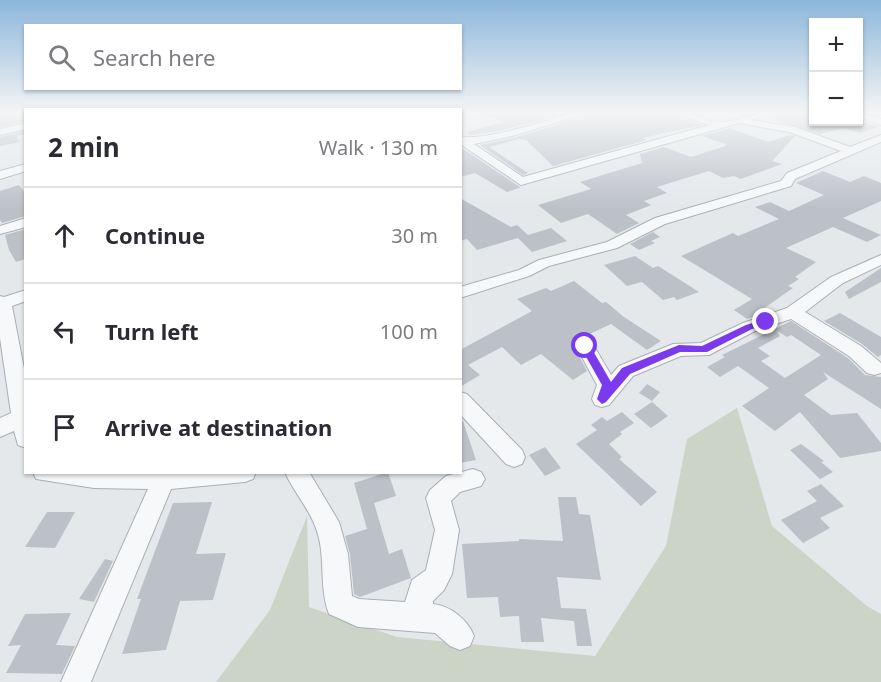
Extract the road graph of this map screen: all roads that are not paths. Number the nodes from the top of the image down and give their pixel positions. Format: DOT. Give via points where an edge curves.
graph roads {
  1 [pos="471,145"];
  2 [pos="648,145"];
  3 [pos="834,145"];
  4 [pos="865,145"];
  5 [pos="851,151"];
  6 [pos="24,168"];
  7 [pos="0,175"];
  8 [pos="24,223"];
  9 [pos="0,230"];
  10 [pos="881,259"];
  11 [pos="465,287"];
  12 [pos="24,296"];
  13 [pos="1,302"];
  14 [pos="793,312"];
  15 [pos="585,346"];
  16 [pos="874,368"];
  17 [pos="462,402"];
  18 [pos="24,415"];
  19 [pos="0,428"];
  20 [pos="514,457"];
  21 [pos="53,474"];
  22 [pos="227,474"];
  23 [pos="297,474"];
  24 [pos="473,479"];
  25 [pos="163,481"];
  26 [pos="421,618"];
  27 [pos="460,636"];
  28 [pos="76,682"];
  1 -- 2 [label="street" via="521,181"];
  3 -- 5 [label="street"];
  4 -- 5 [label="street"];
  5 -- 11 [label="street" via="791,176 787,183 660,221 612,245"];
  6 -- 7 [label="street"];
  8 -- 9 [label="street"];
  10 -- 14 [label="street" via="837,280"];
  12 -- 13 [label="street"];
  13 -- 18 [label="street"];
  14 -- 15 [label="street" via="749,327 703,350 679,349 626,371 602,399 607,385"];
  14 -- 16 [label="street" via="855,351"];
  17 -- 20 [label="street"];
  18 -- 19 [label="street"];
  21 -- 25 [label="street"];
  22 -- 25 [label="street"];
  23 -- 26 [label="street" via="327,522 335,554 339,604 358,613"];
  24 -- 26 [label="street" via="454,483 438,498 447,530 439,574 422,590"];
  25 -- 28 [label="street"];
  26 -- 27 [label="street" via="441,619"];
}
